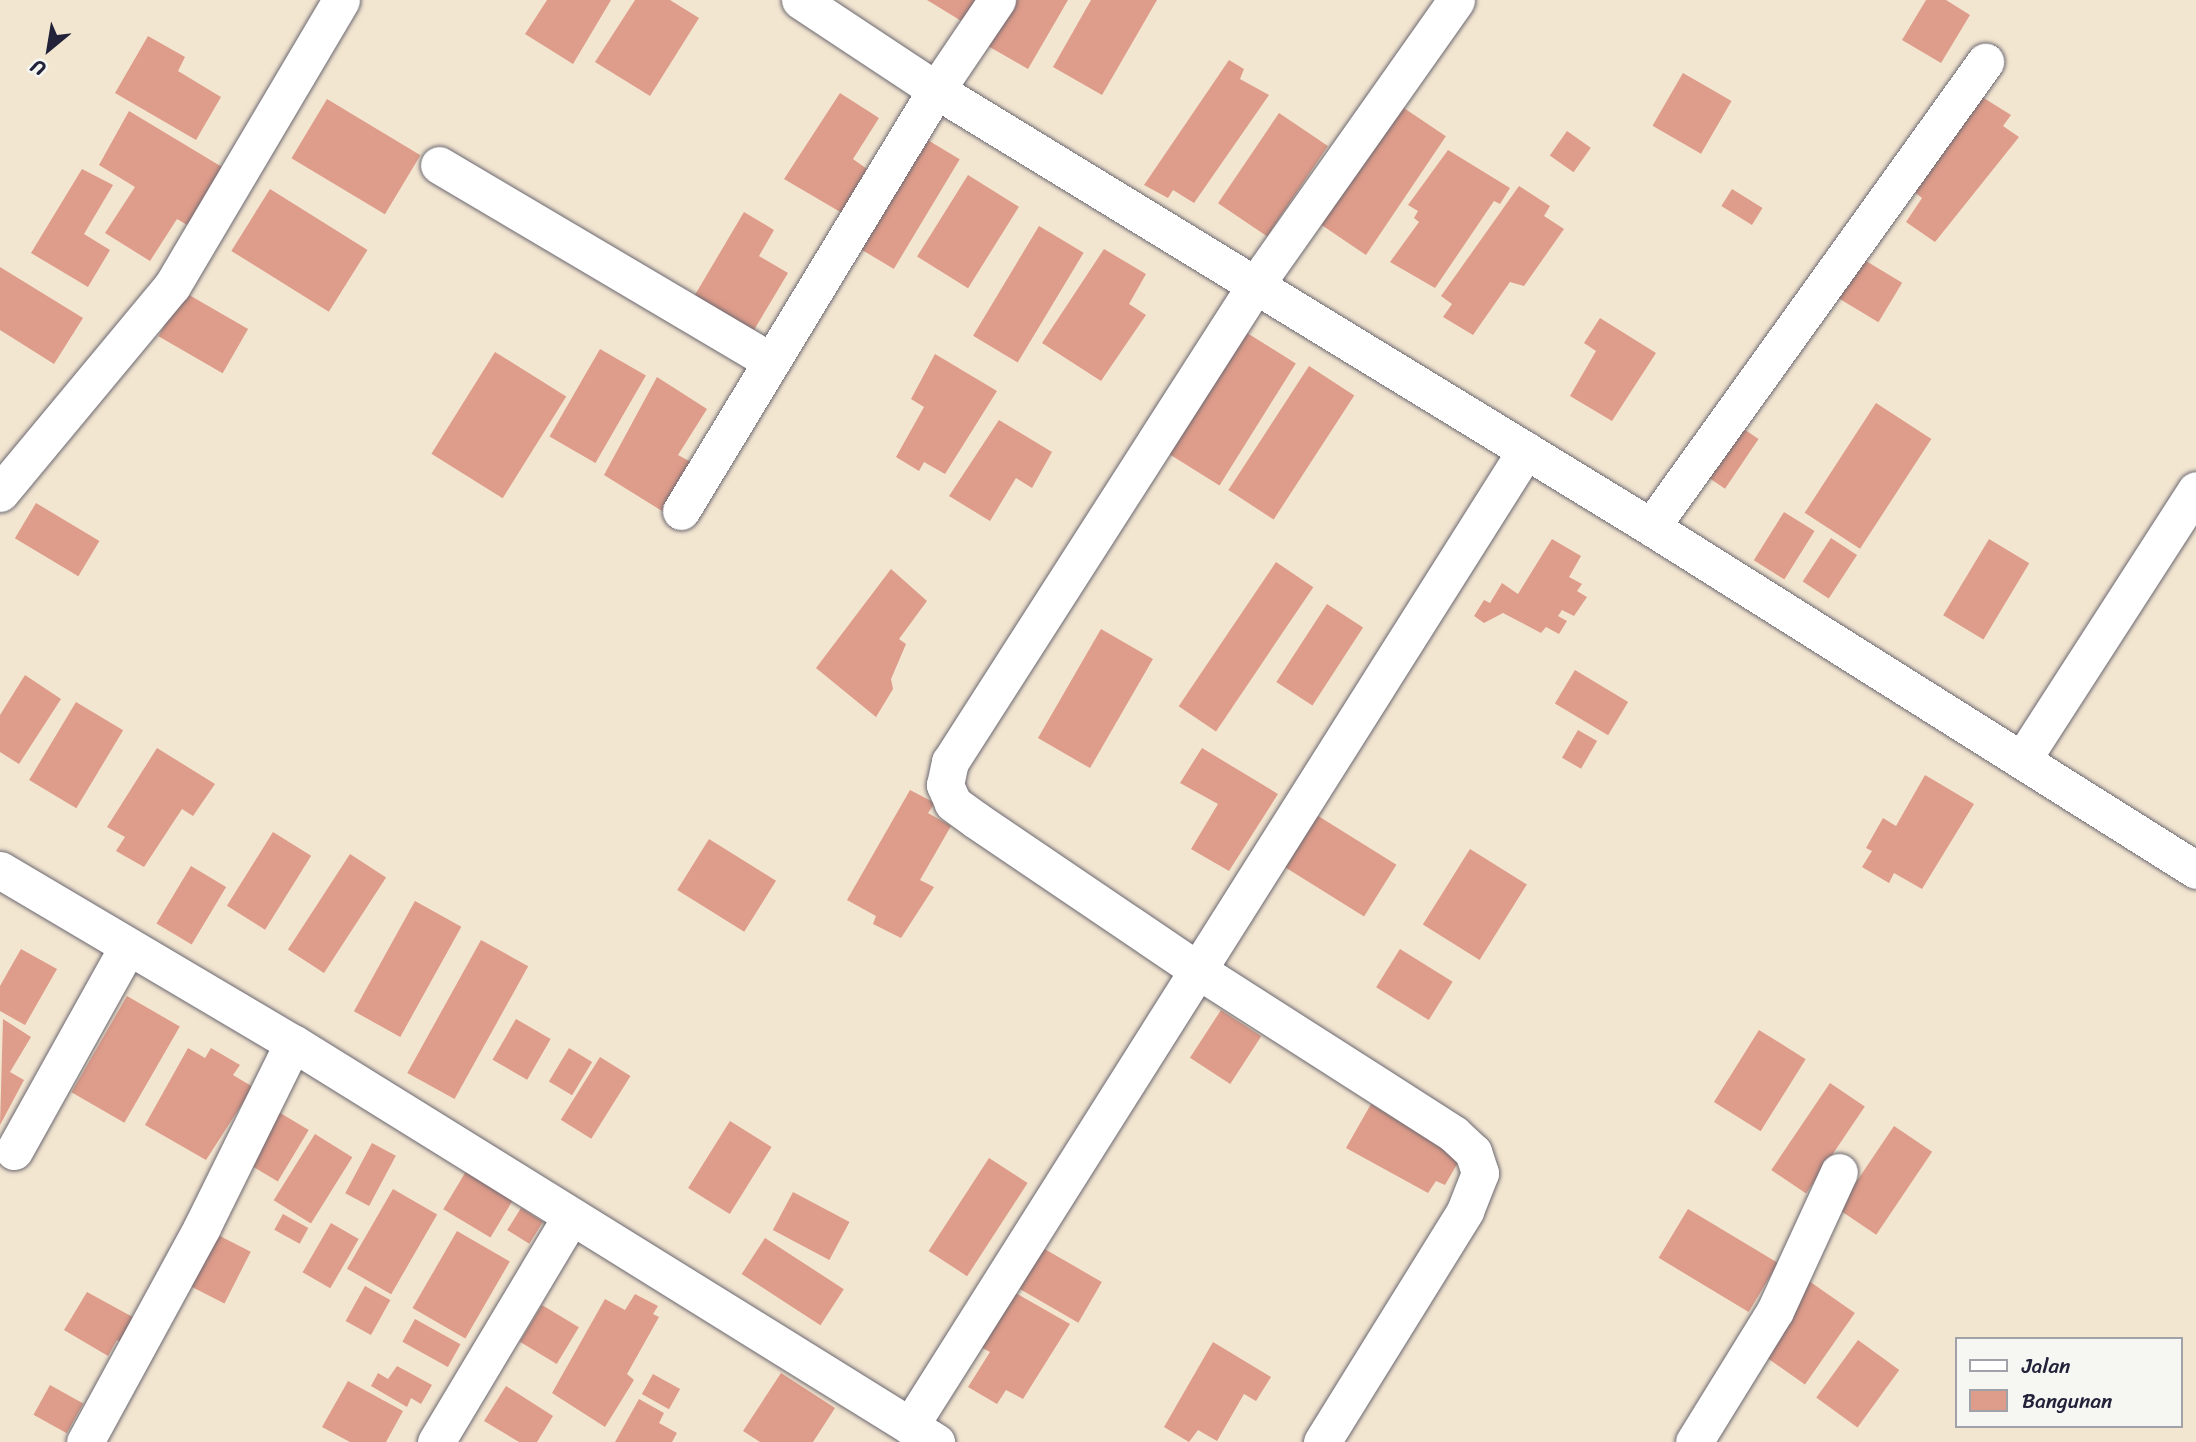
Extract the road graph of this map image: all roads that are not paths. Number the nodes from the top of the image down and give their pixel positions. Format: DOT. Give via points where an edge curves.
graph roads {
  1 [pos="341,0"];
  2 [pos="800,0"];
  3 [pos="997,0"];
  4 [pos="1456,0"];
  5 [pos="1985,62"];
  6 [pos="936,90"];
  7 [pos="439,165"];
  8 [pos="1256,284"];
  9 [pos="770,361"];
  10 [pos="1527,450"];
  11 [pos="2196,490"];
  12 [pos="0,493"];
  13 [pos="681,511"];
  14 [pos="1651,527"];
  15 [pos="2022,760"];
  16 [pos="0,870"];
  17 [pos="2196,870"];
  18 [pos="127,948"];
  19 [pos="1196,969"];
  20 [pos="293,1043"];
  21 [pos="13,1151"];
  22 [pos="1839,1172"];
  23 [pos="571,1216"];
  24 [pos="923,1434"];
  25 [pos="85,1442"];
  26 [pos="436,1442"];
  27 [pos="1322,1442"];
  28 [pos="1694,1442"];
  1 -- 12 [label="street" via="173,286"];
  2 -- 6 [label="street"];
  3 -- 6 [label="street"];
  4 -- 8 [label="street"];
  5 -- 14 [label="street"];
  6 -- 8 [label="street"];
  6 -- 9 [label="street"];
  7 -- 9 [label="street"];
  8 -- 10 [label="street"];
  8 -- 19 [label="street" via="950,762 945,785 953,803 976,820"];
  9 -- 13 [label="street"];
  10 -- 14 [label="street"];
  10 -- 19 [label="street"];
  11 -- 15 [label="street"];
  14 -- 15 [label="street"];
  15 -- 17 [label="street"];
  16 -- 18 [label="street"];
  18 -- 20 [label="street"];
  18 -- 21 [label="street"];
  19 -- 24 [label="street"];
  19 -- 27 [label="street" via="1454,1133 1473,1152 1480,1172 1465,1211"];
  20 -- 23 [label="street"];
  20 -- 25 [label="street" via="202,1227"];
  22 -- 28 [label="street" via="1775,1311"];
  23 -- 24 [label="street"];
  23 -- 26 [label="street"];
}
